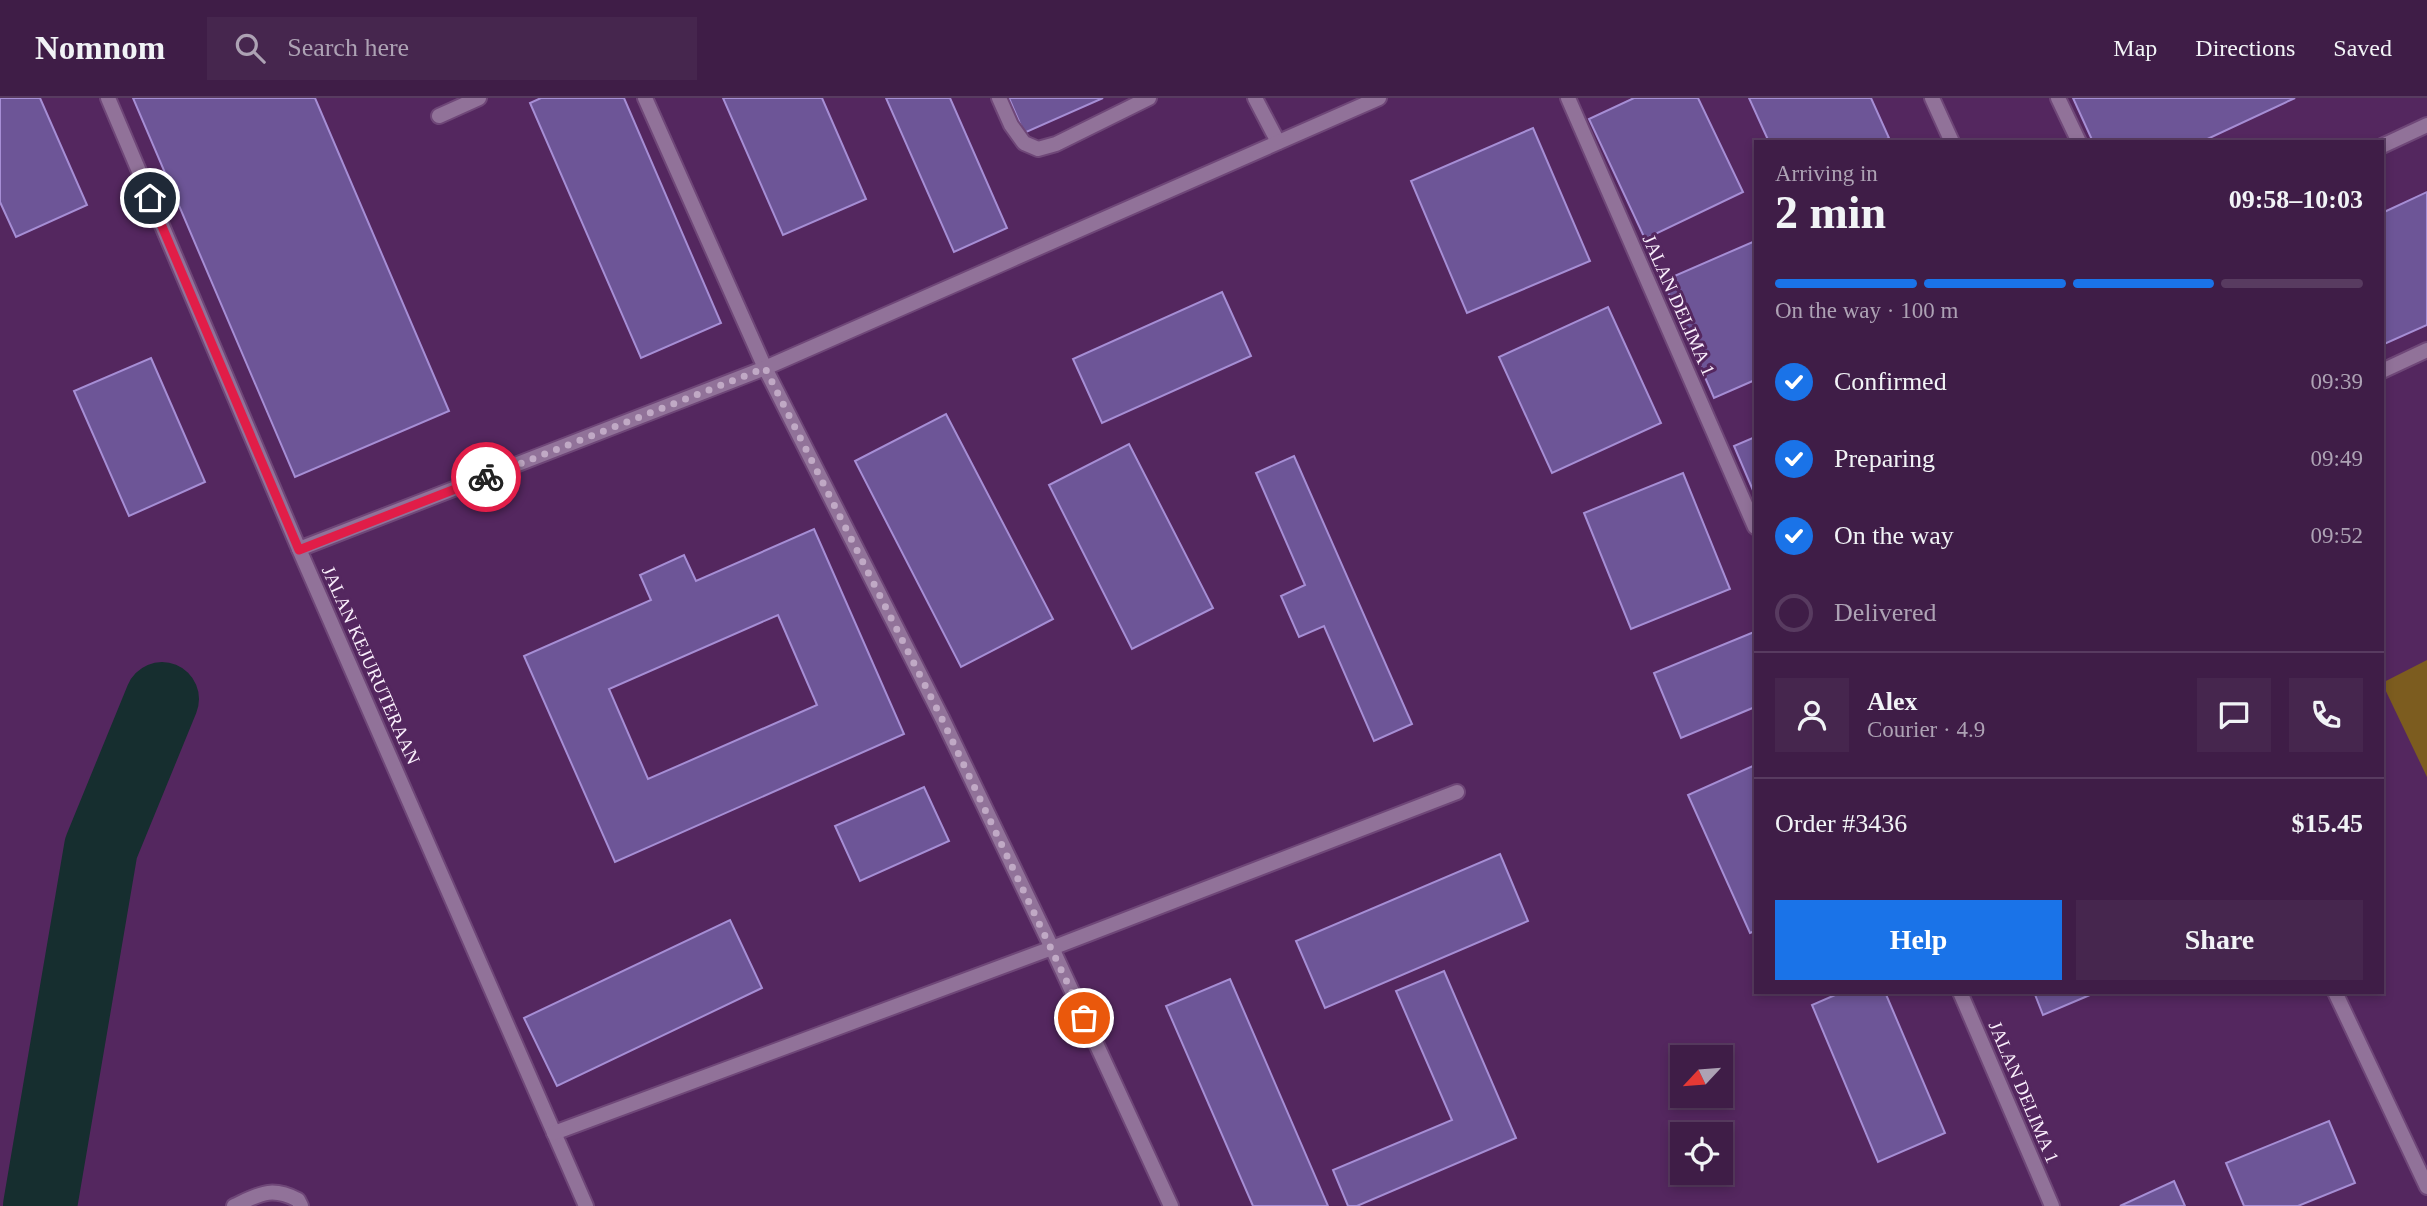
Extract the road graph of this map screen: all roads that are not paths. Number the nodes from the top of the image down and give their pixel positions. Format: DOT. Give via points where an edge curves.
graph roads {
  1 [pos="108,98"];
  2 [pos="479,98"];
  3 [pos="645,98"];
  4 [pos="999,98"];
  5 [pos="1149,98"];
  6 [pos="1255,98"];
  7 [pos="1379,98"];
  8 [pos="1568,98"];
  9 [pos="1932,98"];
  10 [pos="2058,98"];
  11 [pos="439,116"];
  12 [pos="2427,125"];
  13 [pos="1951,140"];
  14 [pos="2077,140"];
  15 [pos="1278,142"];
  16 [pos="2384,145"];
  17 [pos="2427,350"];
  18 [pos="765,368"];
  19 [pos="2384,370"];
  20 [pos="1754,525"];
  21 [pos="299,550"];
  22 [pos="1457,792"];
  23 [pos="1052,948"];
  24 [pos="1961,994"];
  25 [pos="2336,994"];
  26 [pos="554,1133"];
  27 [pos="2427,1187"];
  28 [pos="234,1206"];
  29 [pos="301,1206"];
  30 [pos="586,1206"];
  31 [pos="1171,1206"];
  32 [pos="2052,1206"];
  1 -- 21 [label="street, JALAN KEJURUTERAAN"];
  2 -- 11 [label="street"];
  3 -- 18 [label="street"];
  4 -- 5 [label="street" via="1017,134 1038,149"];
  6 -- 15 [label="street"];
  7 -- 15 [label="street"];
  8 -- 20 [label="street, JALAN DELIMA 1"];
  9 -- 13 [label="street"];
  10 -- 14 [label="street"];
  12 -- 16 [label="street"];
  15 -- 18 [label="street"];
  17 -- 19 [label="street"];
  18 -- 21 [label="street"];
  18 -- 23 [label="street"];
  21 -- 26 [label="street, JALAN KEJURUTERAAN"];
  22 -- 23 [label="street"];
  23 -- 26 [label="street"];
  23 -- 31 [label="street"];
  24 -- 32 [label="street, JALAN DELIMA 1"];
  25 -- 27 [label="street"];
  26 -- 30 [label="street, JALAN KEJURUTERAAN"];
  28 -- 29 [label="street" via="260,1194 283,1192 299,1200"];
}
